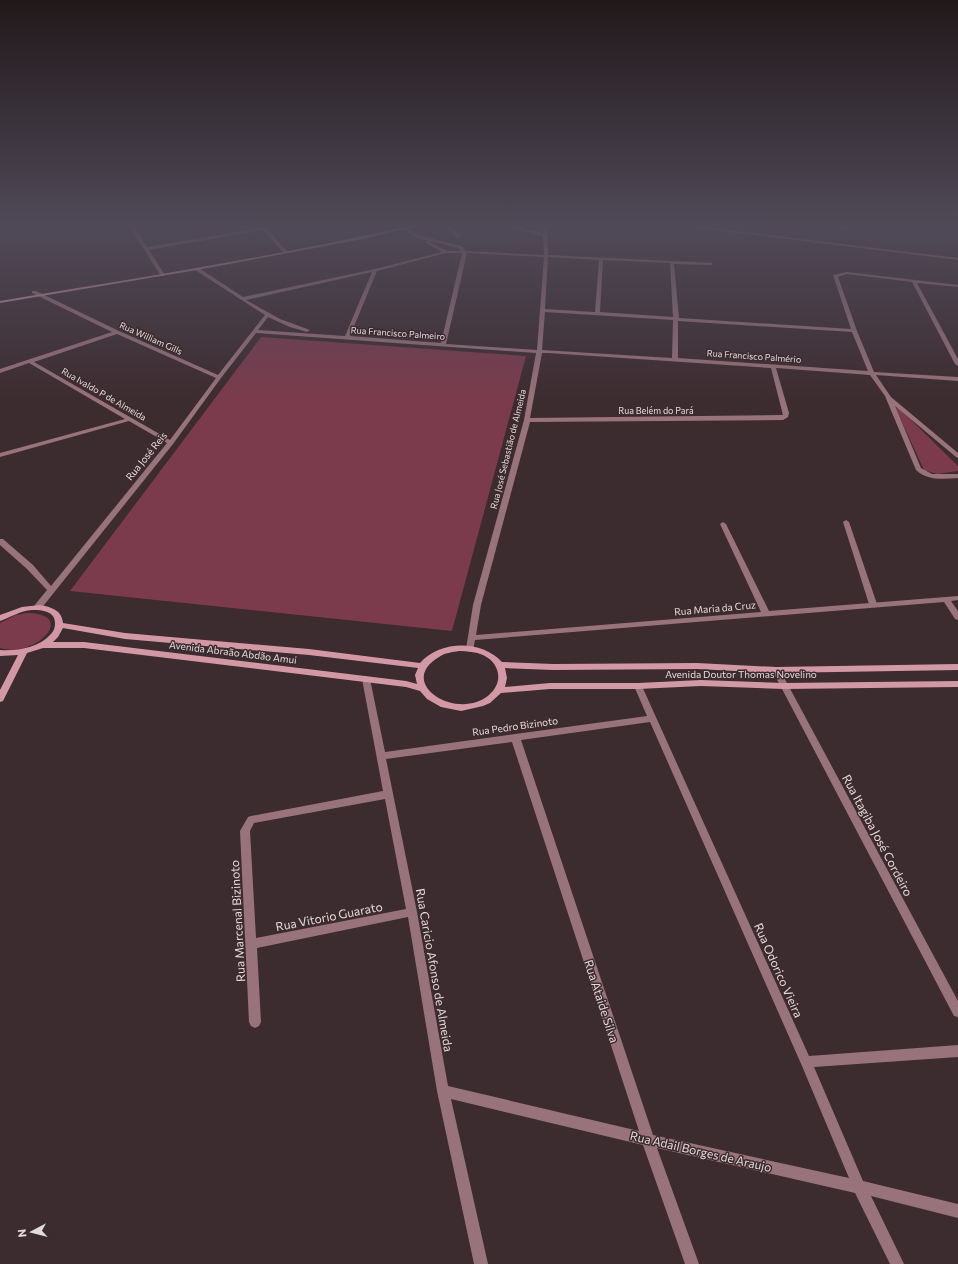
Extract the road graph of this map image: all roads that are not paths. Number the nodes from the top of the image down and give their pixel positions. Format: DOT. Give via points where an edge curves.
graph roads {
  1 [pos="90,285"];
  2 [pos="218,285"];
  3 [pos="306,285"];
  4 [pos="369,285"];
  5 [pos="457,285"];
  6 [pos="544,285"];
  7 [pos="599,285"];
  8 [pos="674,285"];
  9 [pos="838,285"];
  10 [pos="916,285"];
  11 [pos="36,294"];
  12 [pos="0,298"];
  13 [pos="242,299"];
  14 [pos="0,302"];
  15 [pos="543,310"];
  16 [pos="597,313"];
  17 [pos="268,314"];
  18 [pos="676,318"];
  19 [pos="295,328"];
  20 [pos="255,331"];
  21 [pos="854,331"];
  22 [pos="117,332"];
  23 [pos="290,333"];
  24 [pos="348,335"];
  25 [pos="444,343"];
  26 [pos="540,350"];
  27 [pos="548,351"];
  28 [pos="675,359"];
  29 [pos="28,361"];
  30 [pos="958,364"];
  31 [pos="772,366"];
  32 [pos="0,371"];
  33 [pos="872,373"];
  34 [pos="219,377"];
  35 [pos="958,379"];
  36 [pos="888,396"];
  37 [pos="130,419"];
  38 [pos="527,420"];
  39 [pos="171,443"];
  40 [pos="0,455"];
  41 [pos="958,456"];
  42 [pos="958,476"];
  43 [pos="846,522"];
  44 [pos="723,524"];
  45 [pos="0,541"];
  46 [pos="52,590"];
  47 [pos="958,598"];
  48 [pos="946,599"];
  49 [pos="873,604"];
  50 [pos="37,608"];
  51 [pos="766,614"];
  52 [pos="958,617"];
  53 [pos="0,618"];
  54 [pos="59,625"];
  55 [pos="472,638"];
  56 [pos="42,645"];
  57 [pos="470,649"];
  58 [pos="23,653"];
  59 [pos="1,655"];
  60 [pos="500,665"];
  61 [pos="422,666"];
  62 [pos="958,667"];
  63 [pos="776,670"];
  64 [pos="366,679"];
  65 [pos="958,684"];
  66 [pos="638,686"];
  67 [pos="784,686"];
  68 [pos="421,688"];
  69 [pos="500,690"];
  70 [pos="0,699"];
  71 [pos="652,719"];
  72 [pos="514,737"];
  73 [pos="382,756"];
  74 [pos="389,794"];
  75 [pos="412,912"];
  76 [pos="251,944"];
  77 [pos="958,1012"];
  78 [pos="255,1022"];
  79 [pos="958,1052"];
  80 [pos="806,1062"];
  81 [pos="443,1091"];
  82 [pos="648,1140"];
  83 [pos="860,1187"];
  84 [pos="958,1211"];
  85 [pos="481,1264"];
  86 [pos="692,1264"];
  87 [pos="897,1264"];
  1 -- 11 [label="main road"];
  2 -- 13 [label="street, Rua Francisco Palmeiro"];
  3 -- 13 [label="street"];
  4 -- 24 [label="street"];
  5 -- 25 [label="street"];
  6 -- 15 [label="street, Rua José Sebastião de Almeida"];
  7 -- 16 [label="street"];
  8 -- 18 [label="street"];
  9 -- 21 [label="street"];
  10 -- 30 [label="street"];
  11 -- 12 [label="main road"];
  11 -- 14 [label="main road"];
  11 -- 22 [label="street, Rua William Gills"];
  13 -- 17 [label="street, Rua Francisco Palmeiro"];
  15 -- 16 [label="street"];
  15 -- 26 [label="street, Rua José Sebastião de Almeida"];
  16 -- 18 [label="street"];
  17 -- 19 [label="street, Rua Francisco Palmeiro"];
  17 -- 20 [label="street, Rua José Reis"];
  18 -- 21 [label="street"];
  18 -- 28 [label="street"];
  19 -- 23 [label="street"];
  19 -- 24 [label="street, Rua Francisco Palmeiro"];
  20 -- 23 [label="street, Rua Francisco Palmeiro"];
  20 -- 34 [label="street, Rua José Reis"];
  21 -- 33 [label="street"];
  22 -- 29 [label="street"];
  22 -- 34 [label="street, Rua William Gills"];
  23 -- 24 [label="street, Rua Francisco Palmeiro"];
  24 -- 25 [label="street, Rua Francisco Palmeiro"];
  25 -- 26 [label="street, Rua Francisco Palmeiro"];
  26 -- 27 [label="street, Rua Francisco Palmeiro"];
  26 -- 38 [label="street, Rua José Sebastião de Almeida"];
  27 -- 28 [label="street, Rua Francisco Palmério"];
  28 -- 31 [label="street, Rua Francisco Palmério"];
  29 -- 32 [label="street"];
  29 -- 37 [label="street, Rua Ivaldo P de Almeida"];
  31 -- 33 [label="street, Rua Francisco Palmério"];
  31 -- 38 [label="street, Rua Belém do Pará" via="786,413 786,416 778,419"];
  33 -- 35 [label="street, Rua Francisco Palmério"];
  33 -- 36 [label="street"];
  34 -- 39 [label="street, Rua José Reis"];
  36 -- 41 [label="street"];
  36 -- 42 [label="street" via="921,472 932,477"];
  37 -- 39 [label="street, Rua Ivaldo P de Almeida"];
  37 -- 40 [label="street"];
  38 -- 55 [label="street, Rua José Sebastião de Almeida" via="477,605"];
  39 -- 46 [label="street, Rua José Reis"];
  43 -- 49 [label="street"];
  44 -- 51 [label="street"];
  45 -- 46 [label="street"];
  46 -- 50 [label="street, Rua José Reis"];
  47 -- 48 [label="street, Rua Maria da Cruz"];
  48 -- 49 [label="street, Rua Maria da Cruz"];
  48 -- 52 [label="street"];
  49 -- 51 [label="street, Rua Maria da Cruz"];
  50 -- 53 [label="main road" via="16,610"];
  50 -- 54 [label="main road" via="51,611 59,619"];
  51 -- 55 [label="street, Rua Maria da Cruz"];
  54 -- 56 [label="main road" via="57,632"];
  54 -- 61 [label="main road, Avenida Abraão Abdão Amui" via="125,636 309,652"];
  55 -- 57 [label="street, Rua José Sebastião de Almeida"];
  56 -- 58 [label="main road"];
  56 -- 64 [label="main road, Avenida Abraão Abdão Amui" via="84,645"];
  57 -- 60 [label="main road" via="493,657"];
  57 -- 61 [label="main road" via="459,648 437,653"];
  58 -- 59 [label="main road"];
  58 -- 70 [label="main road"];
  60 -- 63 [label="main road, Avenida Doutor Thomas Novelino" via="697,666"];
  60 -- 69 [label="main road" via="503,682"];
  61 -- 68 [label="main road" via="419,673"];
  62 -- 63 [label="main road, Avenida Doutor Thomas Novelino"];
  63 -- 67 [label="street, Rua Itagiba José Cordeiro"];
  64 -- 68 [label="main road, Avenida Abraão Abdão Amui"];
  64 -- 73 [label="street, Rua Caricio Afonso de Almeida"];
  65 -- 67 [label="main road, Avenida Doutor Thomas Novelino"];
  66 -- 67 [label="main road, Avenida Doutor Thomas Novelino" via="701,683"];
  66 -- 69 [label="main road, Avenida Doutor Thomas Novelino" via="550,686"];
  66 -- 71 [label="street, Rua Odorico Vieira"];
  67 -- 77 [label="street, Rua Itagiba José Cordeiro"];
  68 -- 69 [label="main road" via="439,703 459,707 480,704"];
  71 -- 72 [label="street, Rua Pedro Bizinoto"];
  71 -- 80 [label="street, Rua Odorico Vieira"];
  72 -- 73 [label="street, Rua Pedro Bizinoto"];
  72 -- 82 [label="street, Rua Ataide Silva"];
  73 -- 74 [label="street, Rua Caricio Afonso de Almeida"];
  74 -- 75 [label="street, Rua Caricio Afonso de Almeida"];
  74 -- 76 [label="street, Rua Marcenal Bizinoto" via="251,820 245,830"];
  75 -- 76 [label="street, Rua Vitorio Guarato"];
  75 -- 81 [label="street, Rua Caricio Afonso de Almeida"];
  76 -- 78 [label="street, Rua Marcenal Bizinoto"];
  79 -- 80 [label="street"];
  80 -- 83 [label="street, Rua Odorico Vieira"];
  81 -- 82 [label="street, Rua Adail Borges de Araujo"];
  81 -- 85 [label="street, Rua Caricio Afonso de Almeida"];
  82 -- 83 [label="street, Rua Adail Borges de Araujo"];
  82 -- 86 [label="street, Rua Ataide Silva"];
  83 -- 84 [label="street, Rua Adail Borges de Araujo"];
  83 -- 87 [label="street, Rua Odorico Vieira"];
}
